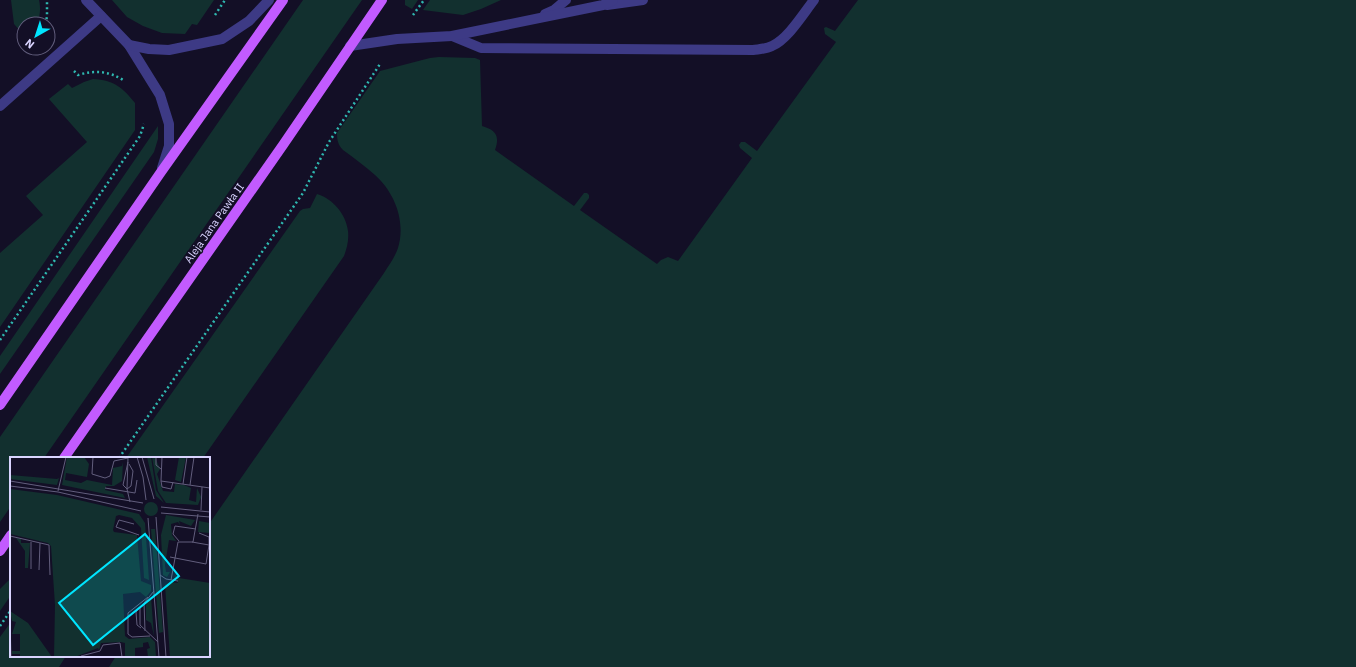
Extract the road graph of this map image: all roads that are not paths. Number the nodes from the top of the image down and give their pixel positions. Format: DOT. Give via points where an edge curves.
graph roads {
  1 [pos="86,0"];
  2 [pos="269,0"];
  3 [pos="283,0"];
  4 [pos="382,0"];
  5 [pos="566,0"];
  6 [pos="593,0"];
  7 [pos="613,0"];
  8 [pos="640,0"];
  9 [pos="814,0"];
  10 [pos="603,5"];
  11 [pos="572,12"];
  12 [pos="101,16"];
  13 [pos="534,20"];
  14 [pos="452,36"];
  15 [pos="129,44"];
  16 [pos="350,46"];
  17 [pos="0,106"];
  18 [pos="161,172"];
  19 [pos="0,406"];
  20 [pos="65,457"];
  21 [pos="10,536"];
  22 [pos="0,551"];
  1 -- 12 [label="lane"];
  2 -- 15 [label="lane" via="249,21 222,39 169,50"];
  3 -- 18 [label="main road"];
  4 -- 16 [label="main road, Aleja Jana Pawła II"];
  5 -- 13 [label="lane" via="554,10"];
  6 -- 11 [label="lane"];
  7 -- 10 [label="lane"];
  8 -- 10 [label="lane"];
  9 -- 14 [label="lane" via="781,41 773,46 753,50 481,48"];
  10 -- 11 [label="lane"];
  11 -- 13 [label="lane"];
  12 -- 15 [label="lane"];
  12 -- 17 [label="lane"];
  13 -- 14 [label="lane"];
  14 -- 16 [label="lane" via="398,39"];
  15 -- 18 [label="lane" via="160,95 169,124 169,146"];
  16 -- 20 [label="main road, Aleja Jana Pawła II" via="284,145"];
  18 -- 19 [label="main road"];
  21 -- 22 [label="main road"];
}
